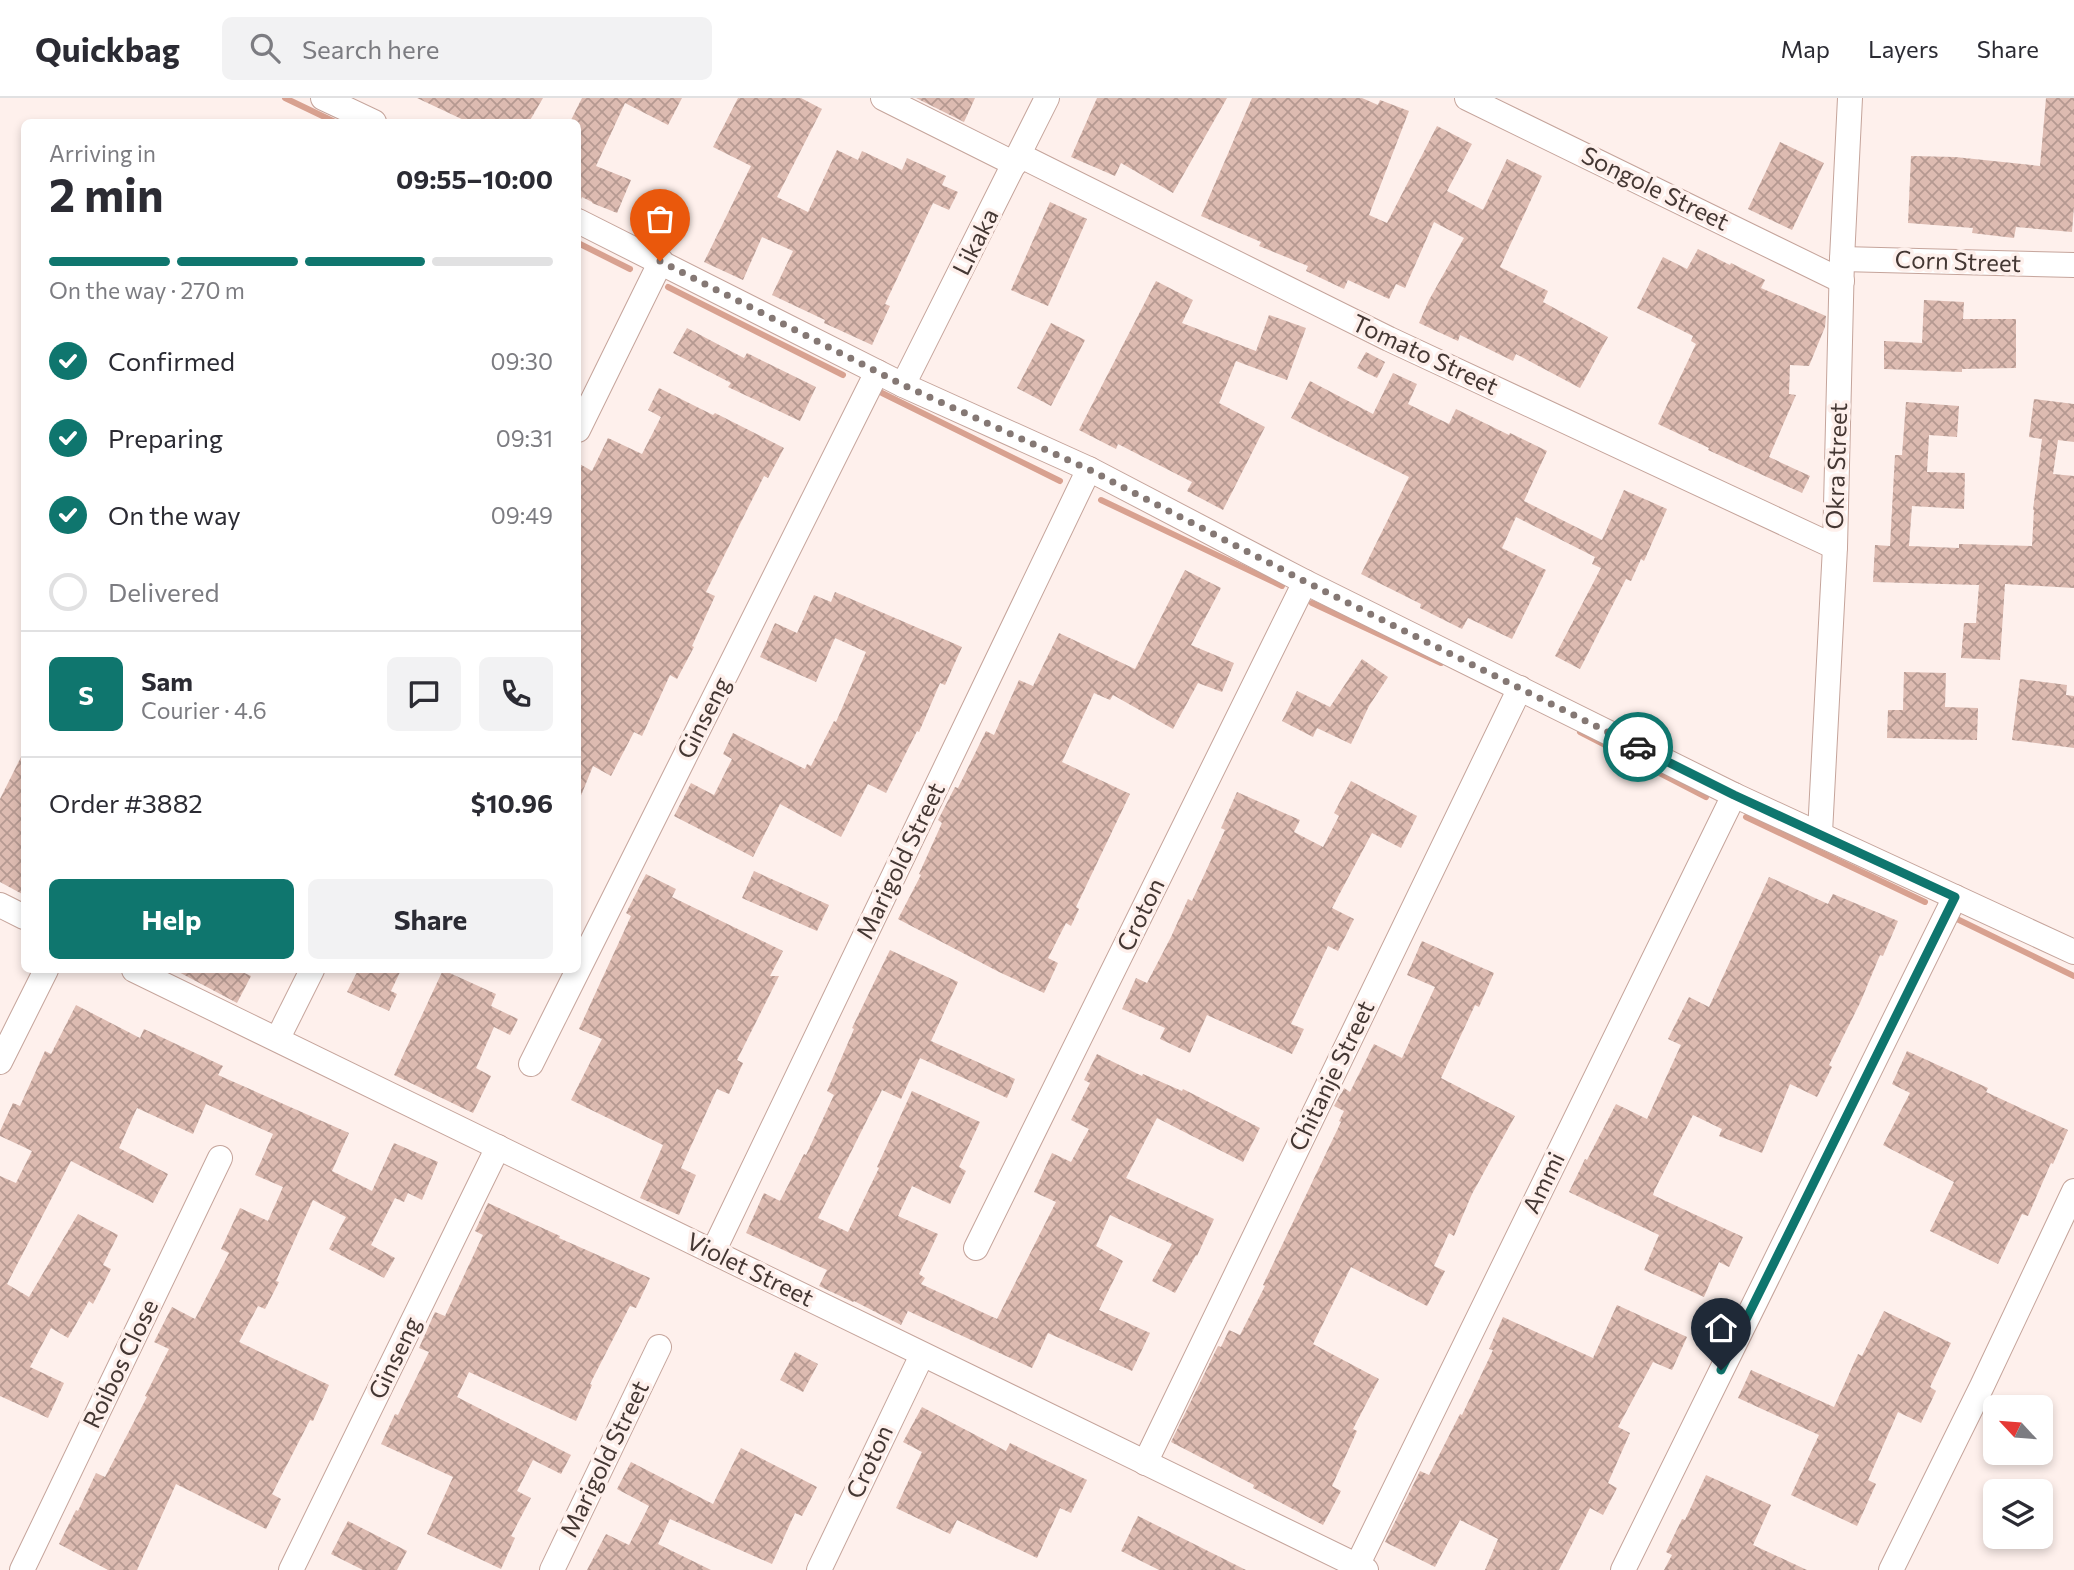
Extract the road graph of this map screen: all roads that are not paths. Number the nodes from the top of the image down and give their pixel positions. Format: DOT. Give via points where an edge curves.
graph roads {
  1 [pos="323,98"];
  2 [pos="883,98"];
  3 [pos="1047,98"];
  4 [pos="1467,98"];
  5 [pos="1850,98"];
  6 [pos="368,119"];
  7 [pos="1017,159"];
  8 [pos="581,222"];
  9 [pos="660,261"];
  10 [pos="2074,265"];
  11 [pos="1842,270"];
  12 [pos="877,372"];
  13 [pos="903,385"];
  14 [pos="581,424"];
  15 [pos="1088,469"];
  16 [pos="1835,547"];
  17 [pos="1306,582"];
  18 [pos="1520,688"];
  19 [pos="1734,795"];
  20 [pos="1819,833"];
  21 [pos="1955,897"];
  22 [pos="0,905"];
  23 [pos="21,916"];
  24 [pos="2074,952"];
  25 [pos="581,964"];
  26 [pos="44,973"];
  27 [pos="140,973"];
  28 [pos="310,973"];
  29 [pos="576,973"];
  30 [pos="278,1038"];
  31 [pos="0,1062"];
  32 [pos="531,1064"];
  33 [pos="498,1147"];
  34 [pos="220,1158"];
  35 [pos="2074,1191"];
  36 [pos="976,1248"];
  37 [pos="713,1252"];
  38 [pos="659,1347"];
  39 [pos="922,1355"];
  40 [pos="1144,1463"];
  41 [pos="1360,1568"];
  42 [pos="22,1570"];
  43 [pos="291,1570"];
  44 [pos="552,1570"];
  45 [pos="819,1570"];
  46 [pos="1623,1570"];
  47 [pos="1891,1570"];
  1 -- 6 [label="street"];
  2 -- 7 [label="street, Tomato Street"];
  3 -- 7 [label="street, Likaka"];
  4 -- 11 [label="street, Songole Street"];
  5 -- 11 [label="street, Okra Street"];
  7 -- 13 [label="street, Likaka"];
  7 -- 16 [label="street, Tomato Street"];
  8 -- 9 [label="street"];
  9 -- 12 [label="street"];
  9 -- 14 [label="street"];
  10 -- 11 [label="street, Corn Street"];
  11 -- 16 [label="street, Okra Street"];
  12 -- 13 [label="street"];
  12 -- 25 [label="street, Ginseng"];
  13 -- 15 [label="street"];
  15 -- 17 [label="street"];
  15 -- 37 [label="street, Marigold Street"];
  16 -- 20 [label="street, Okra Street"];
  17 -- 18 [label="street"];
  17 -- 36 [label="street, Croton"];
  18 -- 19 [label="street"];
  18 -- 40 [label="street, Chitanje Street"];
  19 -- 20 [label="street"];
  19 -- 41 [label="street, Ammi"];
  20 -- 21 [label="street"];
  21 -- 24 [label="street"];
  21 -- 46 [label="street"];
  22 -- 23 [label="street"];
  26 -- 31 [label="street"];
  27 -- 30 [label="street, Violet Street"];
  28 -- 30 [label="street"];
  29 -- 32 [label="street, Ginseng"];
  30 -- 33 [label="street, Violet Street"];
  33 -- 37 [label="street, Violet Street"];
  33 -- 43 [label="street, Ginseng"];
  34 -- 42 [label="street, Roibos Close"];
  35 -- 47 [label="street"];
  37 -- 39 [label="street, Violet Street"];
  38 -- 44 [label="street, Marigold Street"];
  39 -- 40 [label="street, Violet Street"];
  39 -- 45 [label="street, Croton"];
  40 -- 41 [label="street, Violet Street"];
}
